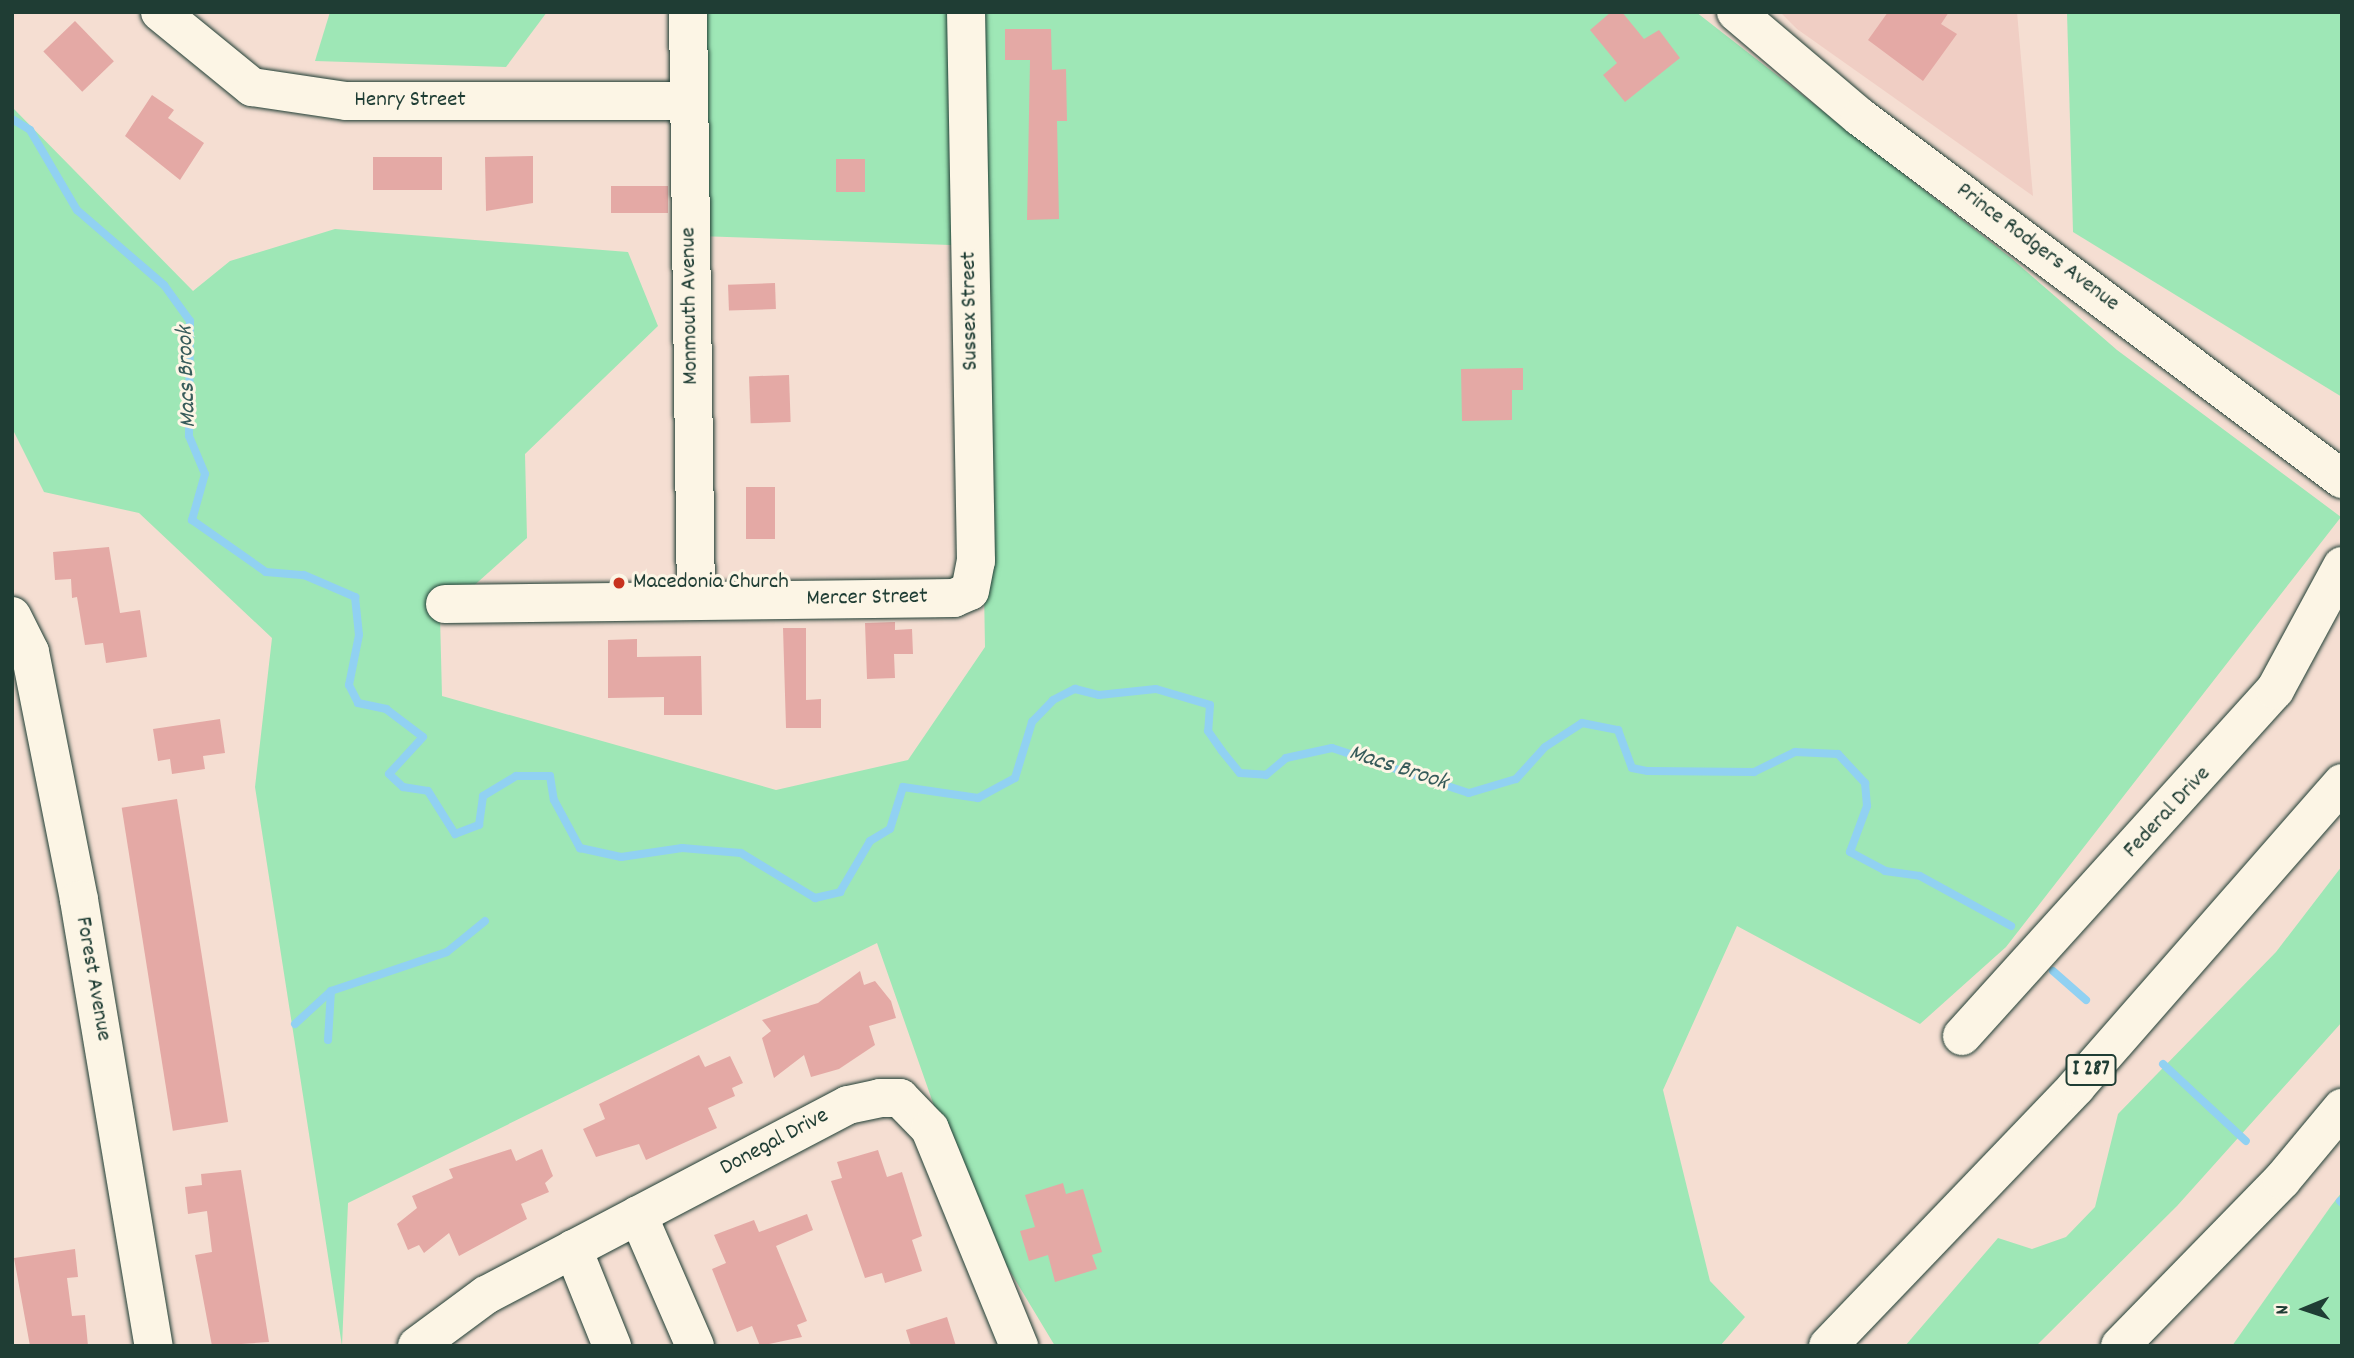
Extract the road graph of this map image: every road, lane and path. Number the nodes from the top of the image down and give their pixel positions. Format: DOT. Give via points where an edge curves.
graph roads {
  1 [pos="160,12"];
  2 [pos="688,12"];
  3 [pos="966,12"];
  4 [pos="1736,12"];
  5 [pos="688,101"];
  6 [pos="2342,479"];
  7 [pos="2342,566"];
  8 [pos="954,598"];
  9 [pos="696,600"];
  10 [pos="445,604"];
  11 [pos="12,616"];
  12 [pos="2342,783"];
  13 [pos="1962,1036"];
  14 [pos="2342,1108"];
  15 [pos="638,1215"];
  16 [pos="573,1249"];
  17 [pos="154,1346"];
  18 [pos="417,1346"];
  19 [pos="612,1346"];
  20 [pos="695,1346"];
  21 [pos="1020,1346"];
  22 [pos="1828,1346"];
  23 [pos="2120,1346"];
  1 -- 5 [label="main road, Henry Street" via="253,87 346,101"];
  2 -- 5 [label="main road, Monmouth Avenue"];
  3 -- 8 [label="main road, Sussex Street" via="976,561 970,591"];
  4 -- 6 [label="main road, Prince Rodgers Avenue" via="1860,117"];
  5 -- 9 [label="main road, Monmouth Avenue"];
  7 -- 13 [label="main road, Federal Drive" via="2267,700"];
  8 -- 9 [label="main road, Mercer Street"];
  9 -- 10 [label="main road, Mercer Street"];
  11 -- 17 [label="main road, Forest Avenue" via="30,652 79,900"];
  12 -- 22 [label="main road, I 287" via="2076,1087"];
  14 -- 23 [label="main road" via="2282,1180"];
  15 -- 16 [label="main road, Donegal Drive"];
  15 -- 20 [label="main road"];
  15 -- 21 [label="main road, Donegal Drive" via="848,1105 900,1098 930,1129"];
  16 -- 18 [label="main road, Donegal Drive" via="486,1295"];
  16 -- 19 [label="main road"];
}
